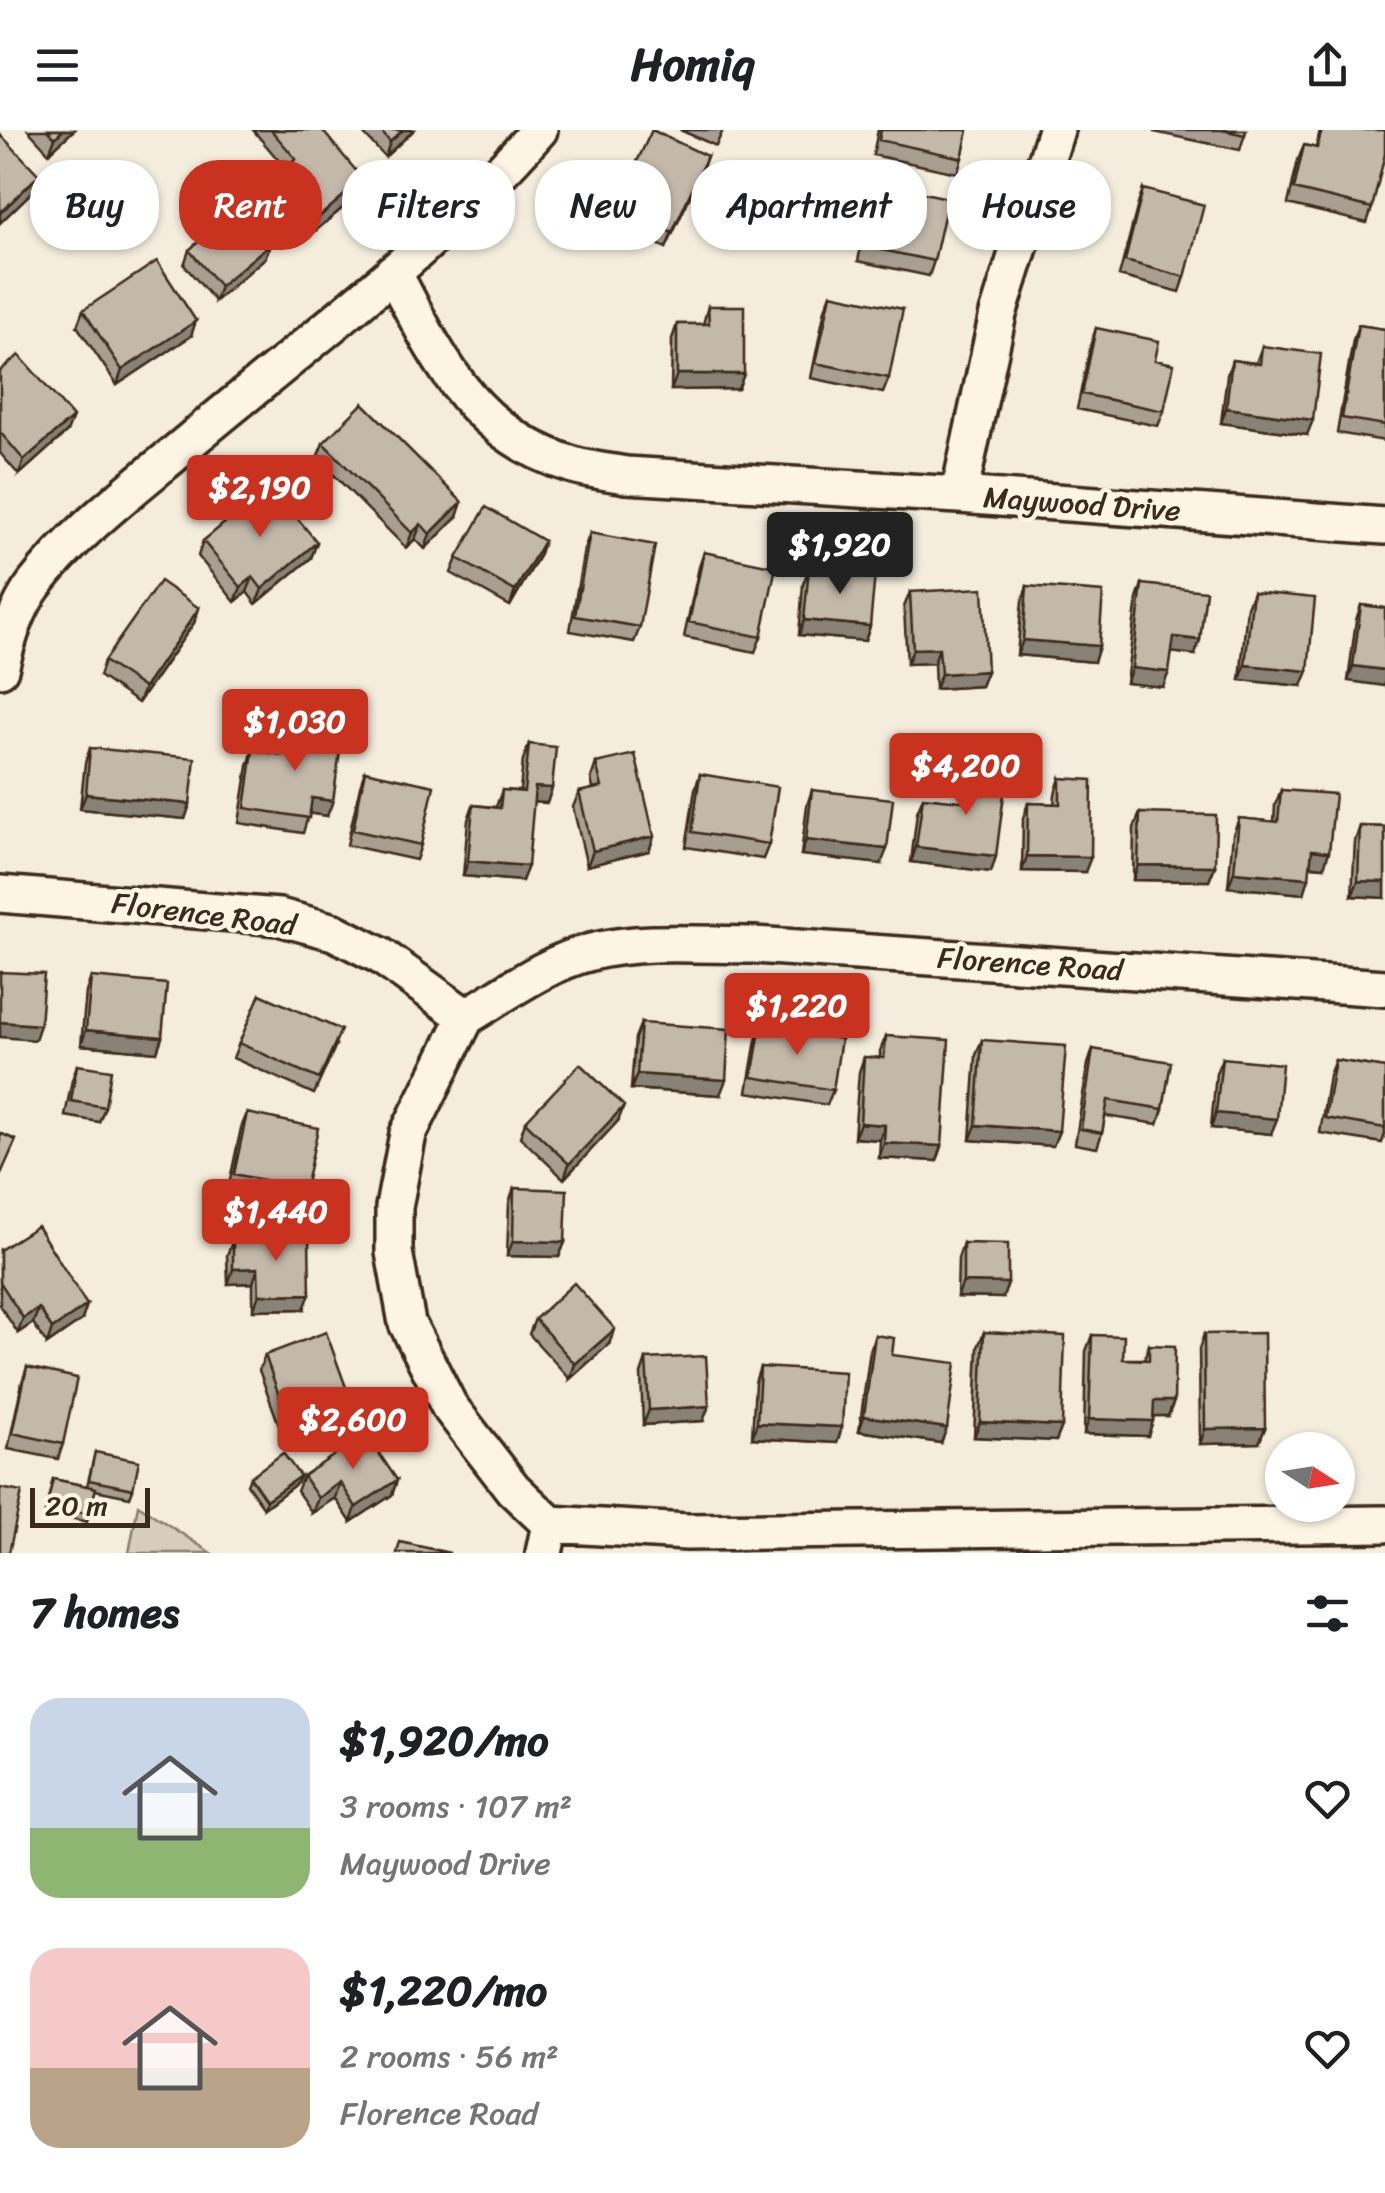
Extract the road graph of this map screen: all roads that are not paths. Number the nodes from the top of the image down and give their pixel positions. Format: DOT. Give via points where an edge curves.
graph roads {
  1 [pos="539,130"];
  2 [pos="1056,130"];
  3 [pos="393,272"];
  4 [pos="958,494"];
  5 [pos="1385,526"];
  6 [pos="0,670"];
  7 [pos="0,894"];
  8 [pos="1385,988"];
  9 [pos="466,1017"];
  10 [pos="1385,1524"];
  11 [pos="547,1539"];
  1 -- 3 [label="street"];
  2 -- 4 [label="street" via="998,314"];
  3 -- 4 [label="street, Maywood Drive" via="442,366 472,403 510,436 572,465 626,475"];
  3 -- 6 [label="street" via="99,518 33,587"];
  4 -- 5 [label="street, Maywood Drive"];
  7 -- 9 [label="street, Florence Road" via="278,916 334,932 381,956"];
  8 -- 9 [label="street, Florence Road" via="656,944 590,952"];
  9 -- 11 [label="street" via="408,1134 394,1206 394,1252 407,1323 449,1406"];
  10 -- 11 [label="street"];
}
